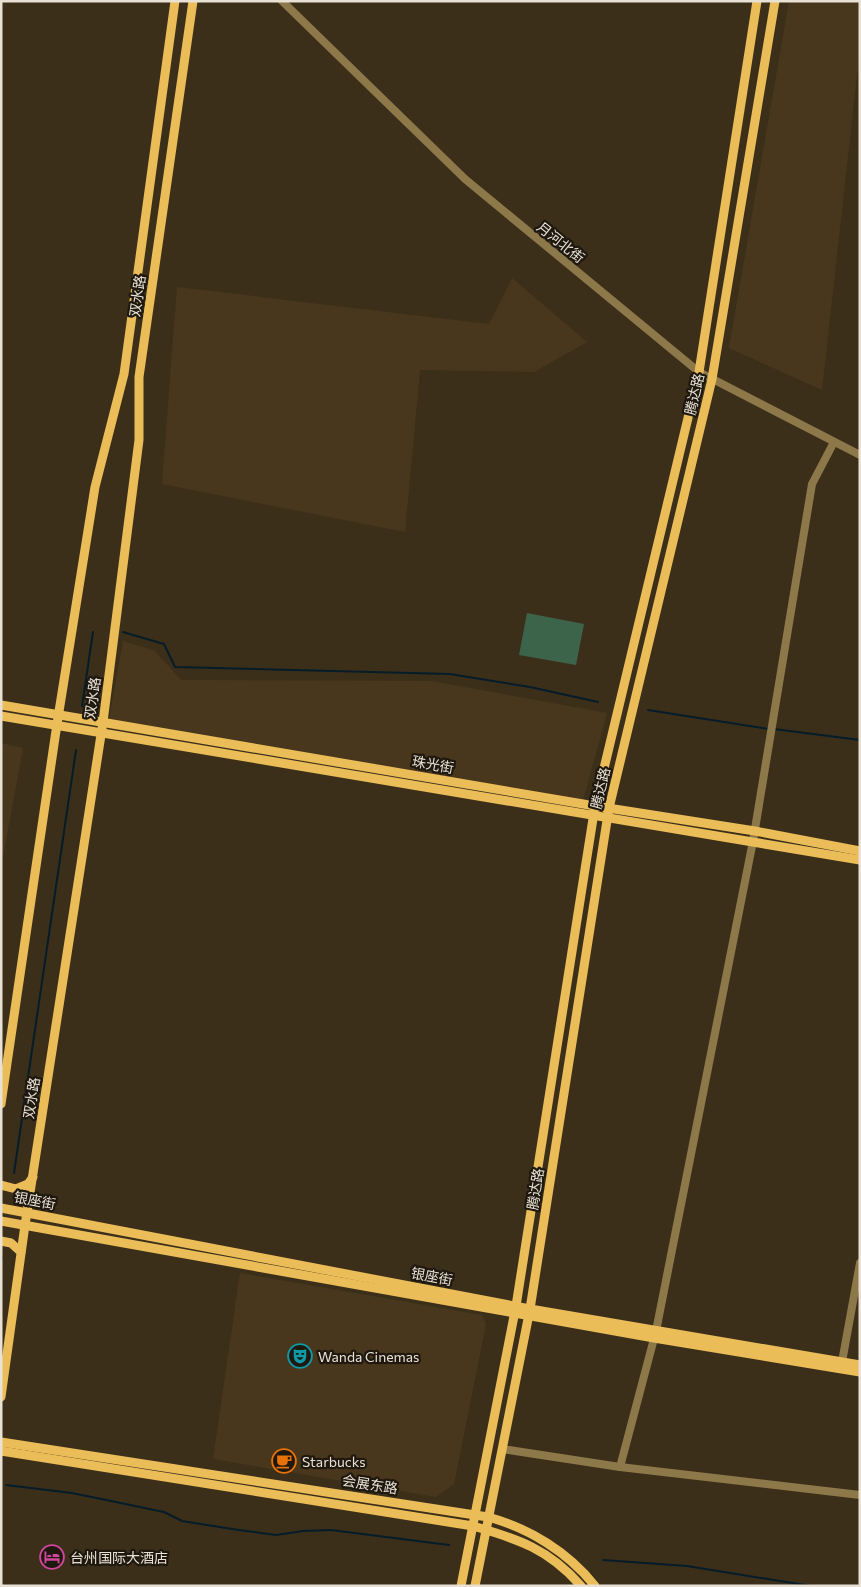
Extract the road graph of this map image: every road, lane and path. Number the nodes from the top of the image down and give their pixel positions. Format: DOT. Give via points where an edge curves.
graph roads {
  1 [pos="175,1"];
  2 [pos="193,1"];
  3 [pos="282,1"];
  4 [pos="757,1"];
  5 [pos="775,1"];
  6 [pos="699,372"];
  7 [pos="712,379"];
  8 [pos="834,442"];
  9 [pos="860,455"];
  10 [pos="1,705"];
  11 [pos="58,714"];
  12 [pos="1,716"];
  13 [pos="103,722"];
  14 [pos="57,724"];
  15 [pos="100,732"];
  16 [pos="595,806"];
  17 [pos="609,808"];
  18 [pos="594,816"];
  19 [pos="607,818"];
  20 [pos="755,830"];
  21 [pos="753,841"];
  22 [pos="860,851"];
  23 [pos="860,860"];
  24 [pos="1,1104"];
  25 [pos="32,1177"];
  26 [pos="1,1185"];
  27 [pos="1,1208"];
  28 [pos="27,1213"];
  29 [pos="1,1221"];
  30 [pos="25,1224"];
  31 [pos="1,1241"];
  32 [pos="21,1252"];
  33 [pos="860,1263"];
  34 [pos="516,1309"];
  35 [pos="529,1312"];
  36 [pos="655,1335"];
  37 [pos="842,1362"];
  38 [pos="860,1365"];
  39 [pos="860,1372"];
  40 [pos="3,1380"];
  41 [pos="1,1397"];
  42 [pos="1,1442"];
  43 [pos="502,1449"];
  44 [pos="1,1451"];
  45 [pos="620,1467"];
  46 [pos="860,1496"];
  47 [pos="475,1514"];
  48 [pos="488,1517"];
  49 [pos="472,1526"];
  50 [pos="486,1530"];
  51 [pos="460,1586"];
  52 [pos="475,1586"];
  53 [pos="581,1586"];
  54 [pos="594,1586"];
  1 -- 11 [label="main road, 双水路" via="124,374 95,487"];
  2 -- 13 [label="main road, 双水路" via="139,377 139,440"];
  3 -- 6 [label="street, 月河北街" via="465,179"];
  4 -- 6 [label="main road, 腾达路"];
  5 -- 7 [label="main road, 腾达路"];
  6 -- 7 [label="street, 月河北街"];
  6 -- 16 [label="main road, 腾达路"];
  7 -- 8 [label="street, 月河北街"];
  7 -- 17 [label="main road, 腾达路"];
  8 -- 9 [label="street, 月河北街"];
  8 -- 20 [label="street" via="812,484"];
  10 -- 11 [label="main road, 珠光街"];
  11 -- 13 [label="main road, 珠光街"];
  11 -- 14 [label="main road, 双水路"];
  12 -- 14 [label="main road, 珠光街"];
  13 -- 15 [label="main road, 双水路"];
  13 -- 16 [label="main road, 珠光街"];
  14 -- 15 [label="main road, 珠光街"];
  14 -- 24 [label="main road, 双水路"];
  15 -- 18 [label="main road, 珠光街"];
  15 -- 25 [label="main road, 双水路"];
  16 -- 17 [label="main road, 珠光街"];
  16 -- 18 [label="main road, 腾达路"];
  17 -- 19 [label="main road, 腾达路"];
  17 -- 20 [label="main road, 珠光街"];
  18 -- 19 [label="main road, 珠光街"];
  18 -- 34 [label="main road, 腾达路"];
  19 -- 21 [label="main road, 珠光街"];
  19 -- 35 [label="main road, 腾达路"];
  20 -- 21 [label="street"];
  20 -- 22 [label="main road, 珠光街"];
  21 -- 23 [label="main road, 珠光街"];
  21 -- 36 [label="street"];
  25 -- 26 [label="main road" via="28,1184 16,1189"];
  25 -- 28 [label="main road, 双水路"];
  27 -- 28 [label="main road, 银座街"];
  28 -- 30 [label="main road, 双水路"];
  28 -- 34 [label="main road, 银座街"];
  29 -- 30 [label="main road"];
  30 -- 32 [label="main road, 双水路"];
  30 -- 34 [label="main road"];
  31 -- 32 [label="main road" via="12,1243"];
  32 -- 40 [label="main road, 双水路"];
  33 -- 37 [label="street"];
  34 -- 35 [label="main road, 银座街"];
  34 -- 47 [label="main road, 腾达路"];
  35 -- 36 [label="main road, 银座街"];
  35 -- 43 [label="main road, 腾达路"];
  36 -- 37 [label="main road"];
  36 -- 39 [label="main road"];
  36 -- 45 [label="street"];
  37 -- 38 [label="main road"];
  40 -- 41 [label="main road, 双水路"];
  42 -- 47 [label="main road, 会展东路"];
  43 -- 45 [label="street"];
  43 -- 48 [label="main road, 腾达路"];
  44 -- 49 [label="main road, 会展东路"];
  45 -- 46 [label="street"];
  47 -- 48 [label="main road, 会展东路"];
  47 -- 49 [label="main road, 腾达路"];
  48 -- 50 [label="main road, 腾达路"];
  48 -- 54 [label="main road, 会展东路" via="506,1522 549,1544"];
  49 -- 50 [label="main road, 会展东路"];
  49 -- 51 [label="main road, 腾达路"];
  50 -- 52 [label="main road, 腾达路"];
  50 -- 53 [label="main road, 会展东路" via="542,1551 566,1568"];
}
